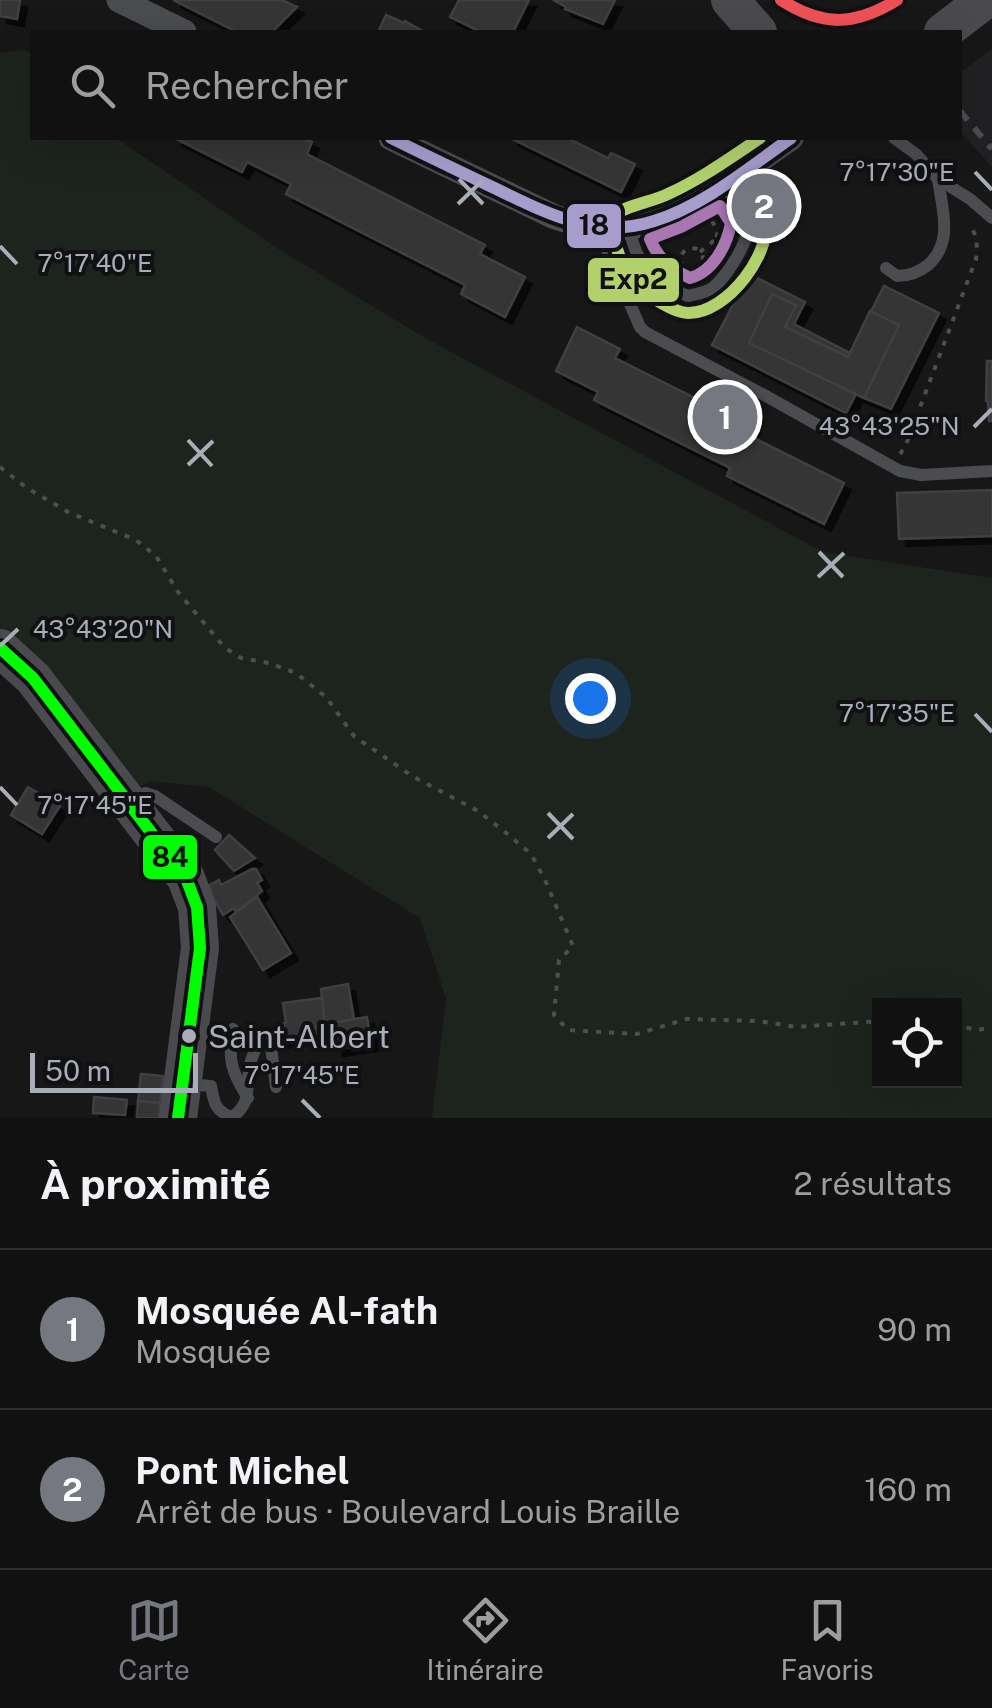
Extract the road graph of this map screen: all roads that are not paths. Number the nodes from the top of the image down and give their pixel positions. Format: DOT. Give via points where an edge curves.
graph roads {
  1 [pos="120,0"];
  2 [pos="730,0"];
  3 [pos="980,4"];
  4 [pos="180,30"];
  5 [pos="756,30"];
  6 [pos="946,30"];
  7 [pos="396,140"];
  8 [pos="788,140"];
  9 [pos="897,140"];
  10 [pos="938,179"];
  11 [pos="725,184"];
  12 [pos="992,218"];
  13 [pos="616,228"];
  14 [pos="886,268"];
  15 [pos="992,470"];
  16 [pos="0,648"];
  17 [pos="130,803"];
  18 [pos="216,837"];
  19 [pos="232,1030"];
  20 [pos="276,1087"];
  21 [pos="248,1098"];
  22 [pos="180,1101"];
  1 -- 4 [label="street"];
  2 -- 5 [label="main road"];
  3 -- 6 [label="main road"];
  7 -- 13 [label="street" via="555,217"];
  8 -- 11 [label="street"];
  9 -- 10 [label="lane"];
  10 -- 12 [label="lane"];
  10 -- 14 [label="lane" via="945,228 938,253 913,274 897,276"];
  11 -- 13 [label="street" via="666,216"];
  11 -- 13 [label="lane" via="749,229 726,276 702,293 688,296 652,274"];
  13 -- 15 [label="lane" via="608,253 642,330 889,466 921,475"];
  16 -- 17 [label="main road" via="33,678"];
  17 -- 18 [label="lane" via="145,793 155,796"];
  17 -- 22 [label="main road" via="186,878 197,907 200,948"];
  19 -- 21 [label="lane" via="234,1077"];
  20 -- 21 [label="lane" via="270,1039 258,1042"];
  21 -- 22 [label="lane" via="232,1117 214,1105 211,1086"];
}
